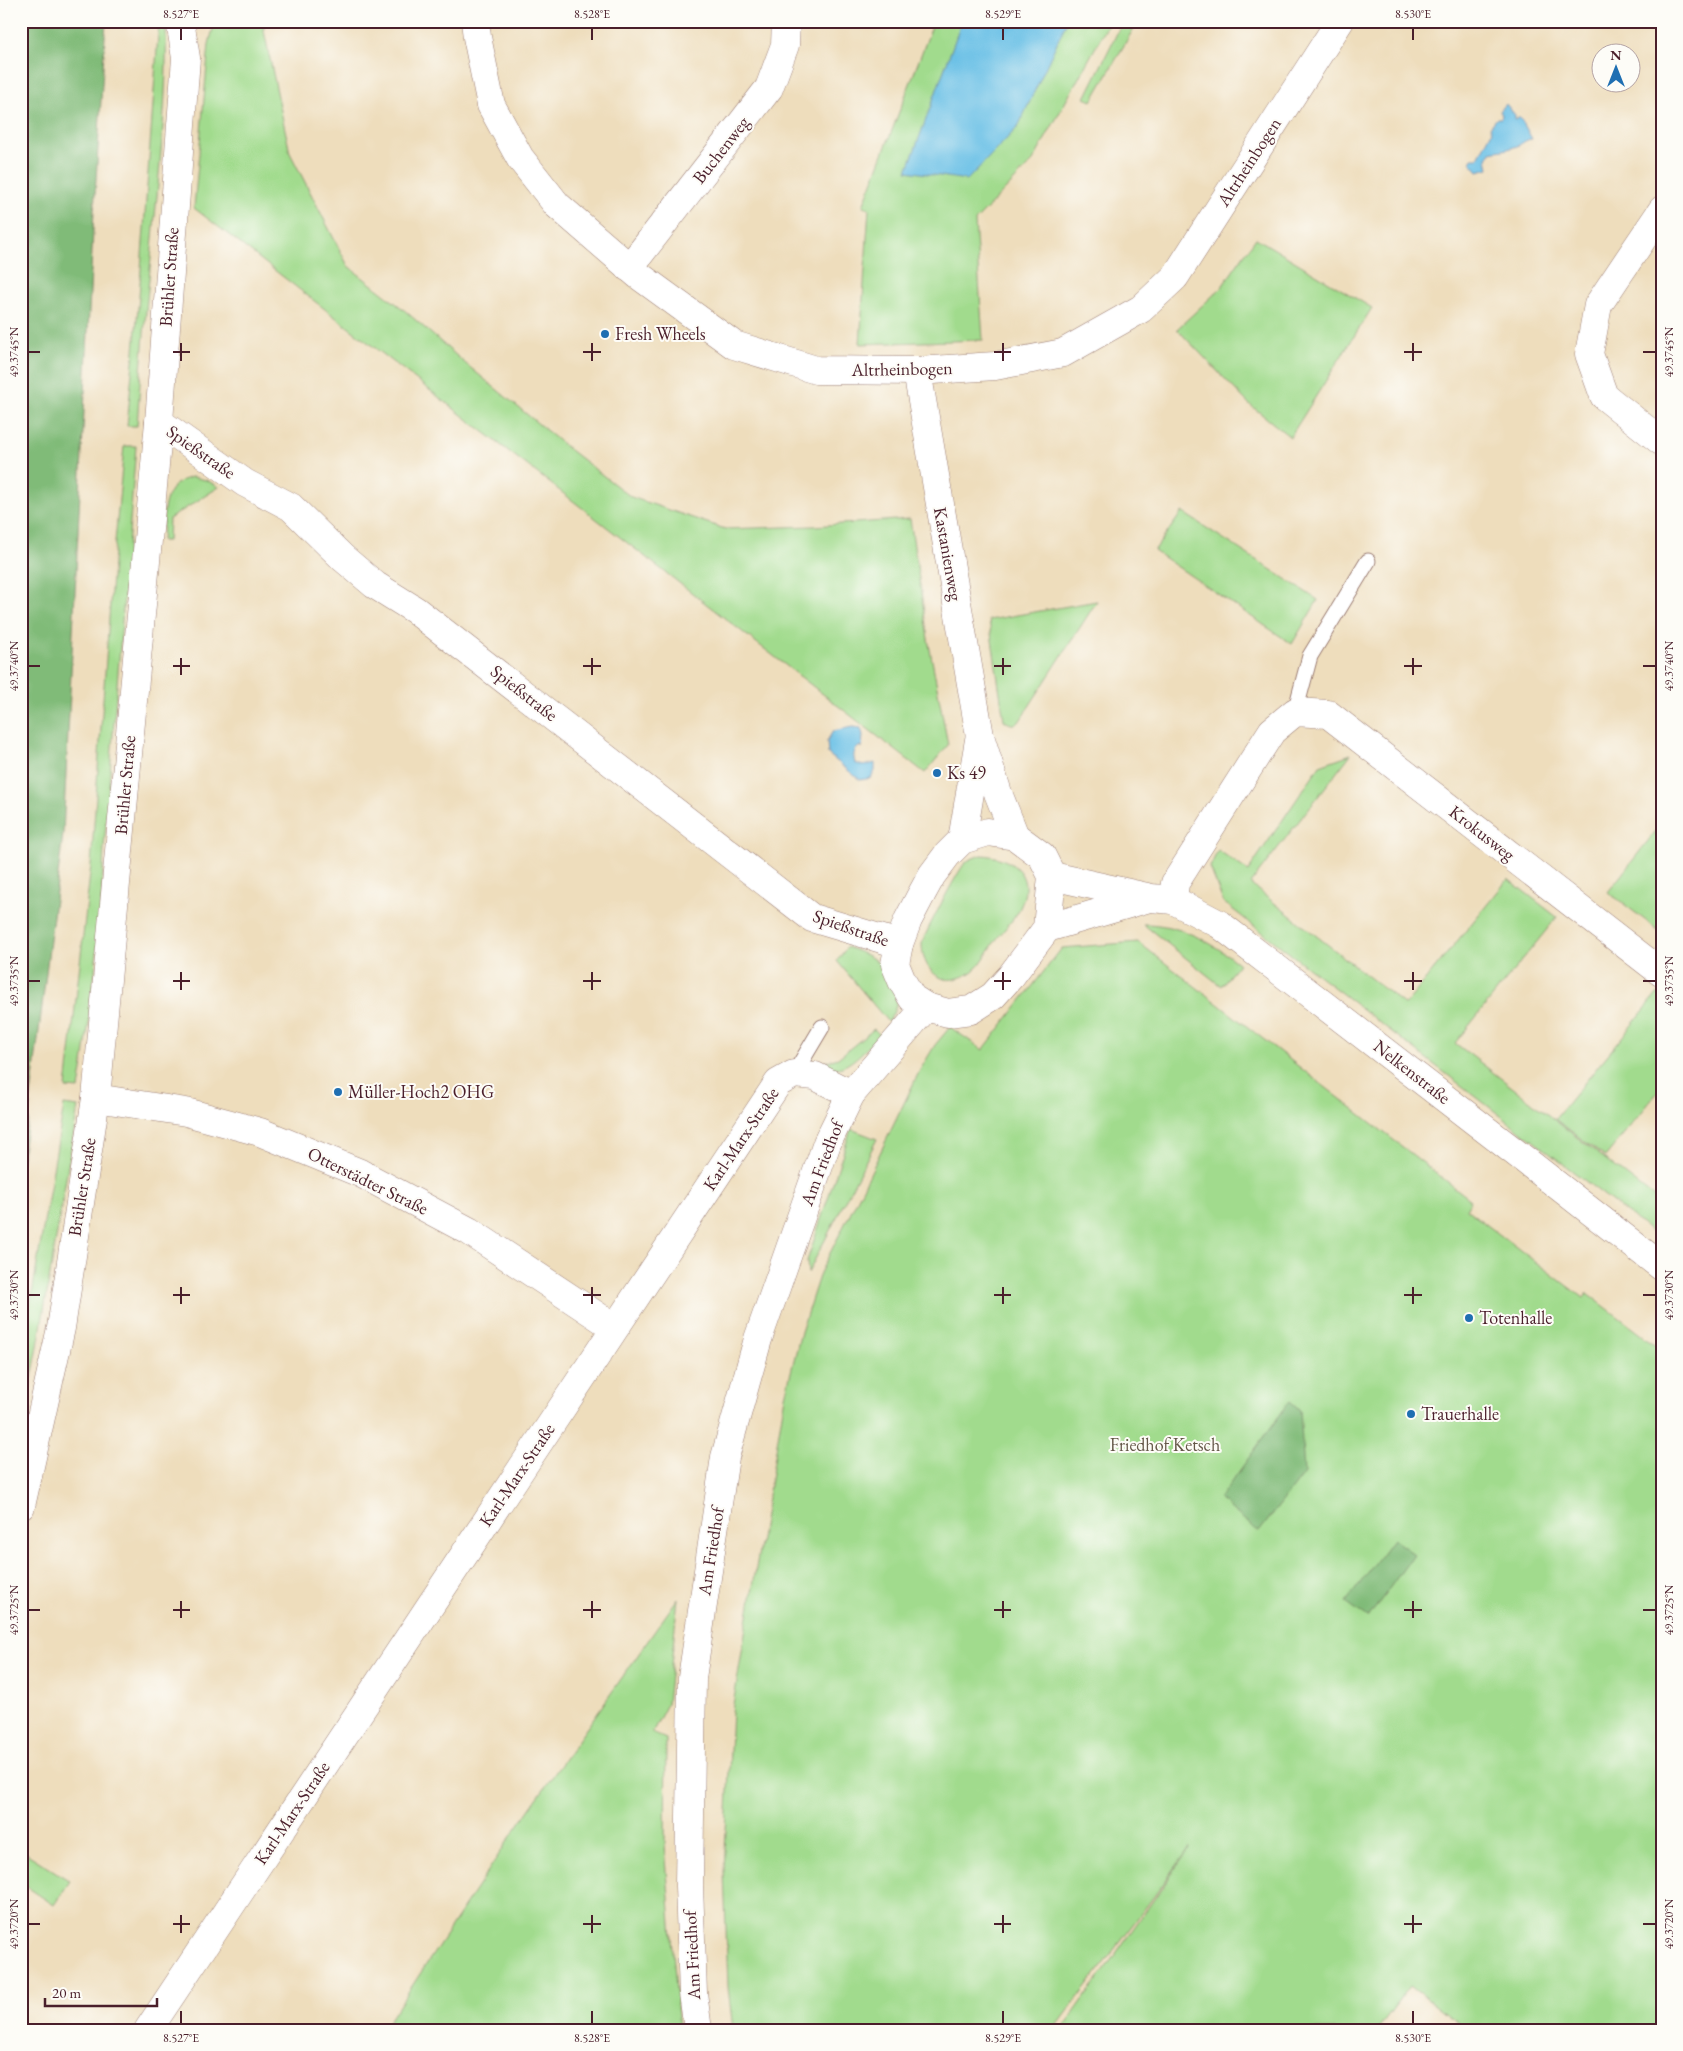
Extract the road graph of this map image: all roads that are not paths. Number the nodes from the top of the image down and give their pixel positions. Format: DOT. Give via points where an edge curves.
graph roads {
  1 [pos="180,21"];
  2 [pos="199,21"];
  3 [pos="475,21"];
  4 [pos="786,21"];
  5 [pos="1340,21"];
  6 [pos="186,58"];
  7 [pos="1662,210"];
  8 [pos="629,268"];
  9 [pos="917,372"];
  10 [pos="159,422"];
  11 [pos="1662,442"];
  12 [pos="1368,561"];
  13 [pos="1295,712"];
  14 [pos="980,736"];
  15 [pos="1015,836"];
  16 [pos="962,840"];
  17 [pos="1052,876"];
  18 [pos="1162,899"];
  19 [pos="1047,928"];
  20 [pos="899,944"];
  21 [pos="1662,972"];
  22 [pos="926,1007"];
  23 [pos="822,1027"];
  24 [pos="794,1074"];
  25 [pos="851,1094"];
  26 [pos="96,1098"];
  27 [pos="1662,1267"];
  28 [pos="614,1327"];
  29 [pos="21,1506"];
  30 [pos="156,2026"];
  31 [pos="698,2030"];
  1 -- 6 [label="street, Brühler Straße"];
  2 -- 6 [label="street, Brühler Straße"];
  3 -- 8 [label="street, Altrheinbogen" via="491,106 520,158 557,205"];
  4 -- 8 [label="street, Buchenweg" via="785,45 769,88"];
  5 -- 9 [label="street, Altrheinbogen" via="1175,276 1140,309 1063,353 995,366"];
  6 -- 10 [label="street, Brühler Straße"];
  7 -- 11 [label="street" via="1598,305 1588,354 1604,396"];
  8 -- 9 [label="street, Altrheinbogen" via="734,345 816,370"];
  9 -- 14 [label="street, Kastanienweg"];
  10 -- 20 [label="street, Spießstraße" via="245,483 291,507 375,585 415,610 812,918"];
  10 -- 26 [label="street, Brühler Straße"];
  12 -- 13 [label="lane" via="1310,656"];
  13 -- 18 [label="street" via="1272,730"];
  13 -- 21 [label="street, Krokusweg" via="1328,714"];
  14 -- 15 [label="street, Kastanienweg"];
  14 -- 16 [label="street, Kastanienweg"];
  15 -- 16 [label="street" via="988,832"];
  15 -- 17 [label="street" via="1042,856"];
  16 -- 20 [label="street" via="932,875"];
  17 -- 18 [label="street, Nelkenstraße"];
  17 -- 19 [label="street"];
  18 -- 19 [label="street"];
  18 -- 27 [label="street, Nelkenstraße" via="1219,924"];
  19 -- 22 [label="street" via="993,996 971,1010 948,1013"];
  20 -- 22 [label="street" via="895,964 902,981 912,998"];
  22 -- 25 [label="street"];
  23 -- 24 [label="lane"];
  24 -- 25 [label="street, Karl-Marx-Straße" via="815,1076"];
  24 -- 28 [label="street, Karl-Marx-Straße" via="778,1083"];
  25 -- 31 [label="street, Am Friedhof" via="827,1143 758,1339 725,1457 692,1678 689,1886 693,1993"];
  26 -- 28 [label="street, Otterstädter Straße" via="186,1112 260,1132 360,1173 469,1231"];
  26 -- 29 [label="street, Brühler Straße" via="60,1328"];
  28 -- 30 [label="street, Karl-Marx-Straße"];
}
